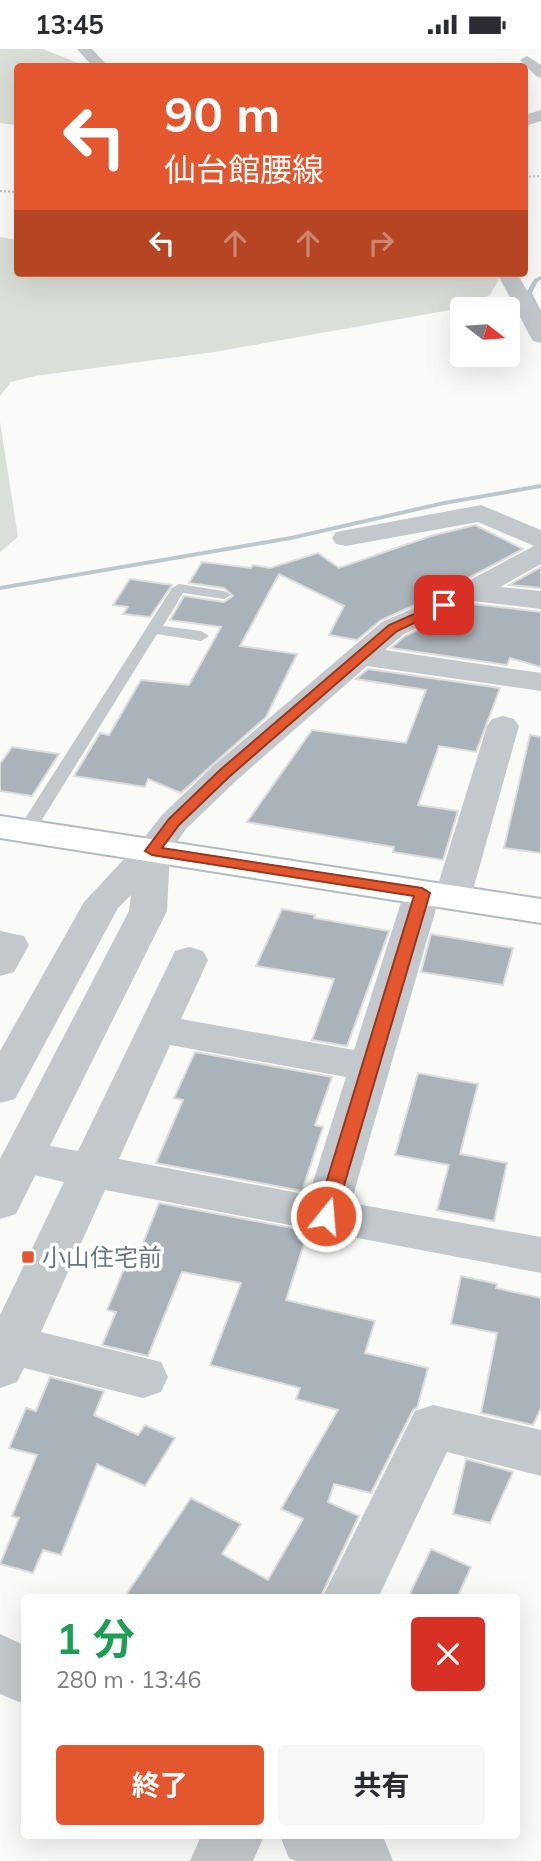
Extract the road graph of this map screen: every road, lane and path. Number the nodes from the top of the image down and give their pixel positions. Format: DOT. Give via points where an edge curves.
graph roads {
  1 [pos="84,49"];
  2 [pos="527,60"];
  3 [pos="98,63"];
  4 [pos="541,73"];
  5 [pos="509,277"];
  6 [pos="541,336"];
  7 [pos="346,538"];
  8 [pos="541,540"];
  9 [pos="541,553"];
  10 [pos="468,592"];
  11 [pos="224,595"];
  12 [pos="541,600"];
  13 [pos="153,629"];
  14 [pos="201,636"];
  15 [pos="362,656"];
  16 [pos="541,682"];
  17 [pos="503,726"];
  18 [pos="13,829"];
  19 [pos="152,851"];
  20 [pos="438,895"];
  21 [pos="541,911"];
  22 [pos="0,943"];
  23 [pos="188,960"];
  24 [pos="0,963"];
  25 [pos="173,1032"];
  26 [pos="370,1067"];
  27 [pos="0,1088"];
  28 [pos="23,1157"];
  29 [pos="90,1172"];
  30 [pos="0,1202"];
  31 [pos="326,1216"];
  32 [pos="541,1255"];
  33 [pos="5,1356"];
  34 [pos="143,1377"];
  35 [pos="541,1453"];
  36 [pos="352,1594"];
  37 [pos="0,1661"];
  38 [pos="21,1674"];
  39 [pos="232,1839"];
  40 [pos="317,1839"];
  41 [pos="221,1861"];
  42 [pos="362,1861"];
  1 -- 3 [label="street"];
  2 -- 4 [label="street"];
  5 -- 6 [label="street"];
  7 -- 8 [label="street" via="481,513"];
  9 -- 10 [label="street"];
  10 -- 12 [label="street"];
  10 -- 15 [label="street" via="393,628"];
  11 -- 13 [label="lane" via="179,588"];
  13 -- 14 [label="lane"];
  13 -- 18 [label="lane"];
  15 -- 16 [label="street"];
  15 -- 19 [label="street" via="225,773 174,822"];
  17 -- 20 [label="street"];
  18 -- 19 [label="main road"];
  19 -- 20 [label="main road"];
  19 -- 27 [label="street" via="103,902"];
  19 -- 28 [label="street" via="148,911"];
  20 -- 21 [label="main road"];
  20 -- 26 [label="street"];
  22 -- 24 [label="street" via="10,945"];
  23 -- 29 [label="street"];
  25 -- 26 [label="street"];
  26 -- 31 [label="street"];
  28 -- 29 [label="street"];
  28 -- 30 [label="street"];
  29 -- 31 [label="street"];
  29 -- 33 [label="street"];
  31 -- 32 [label="street"];
  33 -- 34 [label="street"];
  35 -- 36 [label="street" via="433,1427"];
  37 -- 38 [label="street"];
  39 -- 41 [label="street"];
  40 -- 42 [label="street"];
}
